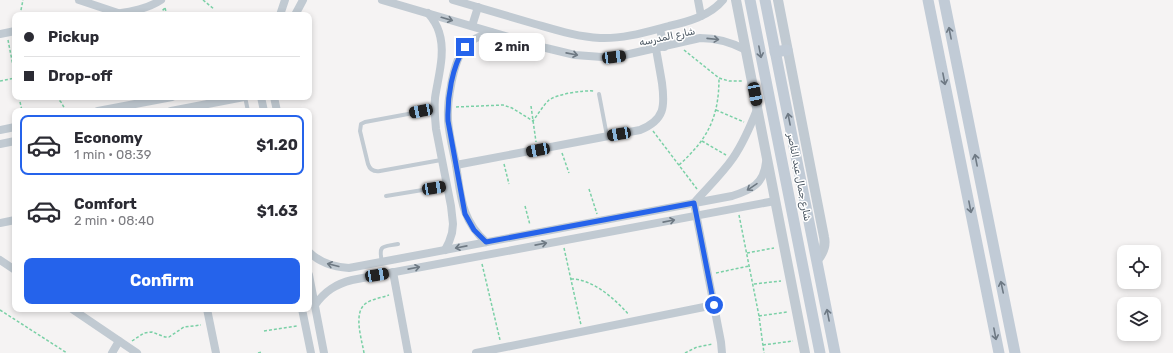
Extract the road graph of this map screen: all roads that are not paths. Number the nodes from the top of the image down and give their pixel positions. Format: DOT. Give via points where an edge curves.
graph roads {
  1 [pos="79,0"];
  2 [pos="161,0"];
  3 [pos="285,0"];
  4 [pos="303,0"];
  5 [pos="382,0"];
  6 [pos="453,0"];
  7 [pos="698,0"];
  8 [pos="723,0"];
  9 [pos="736,0"];
  10 [pos="750,0"];
  11 [pos="765,0"];
  12 [pos="778,0"];
  13 [pos="928,0"];
  14 [pos="944,0"];
  15 [pos="478,7"];
  16 [pos="112,12"];
  17 [pos="127,12"];
  18 [pos="281,12"];
  19 [pos="297,12"];
  20 [pos="428,13"];
  21 [pos="701,16"];
  22 [pos="472,26"];
  23 [pos="660,29"];
  24 [pos="491,32"];
  25 [pos="660,48"];
  26 [pos="746,50"];
  27 [pos="788,50"];
  28 [pos="775,52"];
  29 [pos="598,94"];
  30 [pos="156,100"];
  31 [pos="228,100"];
  32 [pos="758,106"];
  33 [pos="114,108"];
  34 [pos="186,108"];
  35 [pos="434,109"];
  36 [pos="12,128"];
  37 [pos="0,130"];
  38 [pos="607,137"];
  39 [pos="12,142"];
  40 [pos="0,144"];
  41 [pos="766,153"];
  42 [pos="441,160"];
  43 [pos="456,165"];
  44 [pos="447,186"];
  45 [pos="386,196"];
  46 [pos="775,201"];
  47 [pos="694,203"];
  48 [pos="696,216"];
  49 [pos="12,221"];
  50 [pos="0,223"];
  51 [pos="486,242"];
  52 [pos="398,244"];
  53 [pos="445,250"];
  54 [pos="312,255"];
  55 [pos="0,260"];
  56 [pos="817,260"];
  57 [pos="382,262"];
  58 [pos="359,266"];
  59 [pos="12,267"];
  60 [pos="393,272"];
  61 [pos="361,278"];
  62 [pos="312,290"];
  63 [pos="315,305"];
  64 [pos="714,305"];
  65 [pos="1007,311"];
  66 [pos="77,312"];
  67 [pos="208,312"];
  68 [pos="303,312"];
  69 [pos="992,315"];
  70 [pos="831,333"];
  71 [pos="817,341"];
  72 [pos="125,347"];
  73 [pos="112,353"];
  74 [pos="136,353"];
  75 [pos="216,353"];
  76 [pos="311,353"];
  77 [pos="324,353"];
  78 [pos="408,353"];
  79 [pos="476,353"];
  80 [pos="722,353"];
  81 [pos="806,353"];
  82 [pos="820,353"];
  83 [pos="835,353"];
  84 [pos="999,353"];
  85 [pos="1016,353"];
  1 -- 16 [label="street"];
  2 -- 17 [label="street" via="145,8"];
  3 -- 18 [label="street"];
  4 -- 19 [label="street"];
  5 -- 20 [label="street, شارع المدرسه"];
  6 -- 15 [label="street, شارع المدرسه"];
  7 -- 21 [label="street"];
  8 -- 21 [label="street, شارع المدرسه"];
  9 -- 26 [label="street"];
  10 -- 71 [label="main road, شارع جمال عبد الناصر, one-way"];
  11 -- 28 [label="main road, شارع جمال عبد الناصر"];
  12 -- 27 [label="street"];
  13 -- 69 [label="main road, one-way"];
  65 -- 14 [label="main road, one-way"];
  15 -- 22 [label="street"];
  15 -- 23 [label="street, شارع المدرسه" via="587,37 613,38"];
  20 -- 22 [label="street, شارع المدرسه, one-way"];
  20 -- 35 [label="street" via="435,22 442,43"];
  21 -- 23 [label="street, شارع المدرسه"];
  22 -- 24 [label="street, شارع المدرسه"];
  23 -- 25 [label="street"];
  24 -- 25 [label="street, شارع المدرسه, one-way" via="560,52 586,56 614,57"];
  24 -- 43 [label="street" via="472,40 459,56 448,108 448,127"];
  25 -- 26 [label="street, شارع المدرسه, one-way" via="700,38 712,38 736,44"];
  25 -- 38 [label="street" via="664,103 662,113 650,126"];
  26 -- 32 [label="street"];
  27 -- 28 [label="main road"];
  27 -- 56 [label="street" via="825,243 824,250"];
  56 -- 28 [label="main road, شارع جمال عبد الناصر, one-way"];
  29 -- 38 [label="lane"];
  30 -- 33 [label="street"];
  31 -- 34 [label="street"];
  32 -- 41 [label="street"];
  32 -- 47 [label="street" via="751,126 733,159"];
  35 -- 42 [label="street"];
  35 -- 42 [label="lane" via="365,122 361,124 360,131 368,164 374,171"];
  36 -- 37 [label="street"];
  38 -- 43 [label="street"];
  39 -- 40 [label="street"];
  41 -- 46 [label="street"];
  41 -- 47 [label="street, one-way" via="763,177 751,189 732,196"];
  42 -- 44 [label="street"];
  43 -- 51 [label="street" via="465,214 474,230"];
  44 -- 45 [label="lane"];
  44 -- 53 [label="street" via="453,224 451,238"];
  46 -- 48 [label="street"];
  46 -- 81 [label="street"];
  47 -- 48 [label="street"];
  47 -- 51 [label="street"];
  60 -- 48 [label="street, one-way"];
  48 -- 64 [label="street"];
  49 -- 50 [label="street"];
  51 -- 53 [label="street, one-way"];
  52 -- 57 [label="lane" via="382,248"];
  53 -- 57 [label="street"];
  58 -- 54 [label="street, one-way" via="338,267 318,260"];
  55 -- 59 [label="street"];
  70 -- 56 [label="main road, شارع جمال عبد الناصر, one-way"];
  57 -- 58 [label="street"];
  58 -- 61 [label="street" via="357,271"];
  60 -- 61 [label="street"];
  60 -- 78 [label="street"];
  61 -- 63 [label="street" via="335,286"];
  62 -- 63 [label="street"];
  63 -- 77 [label="street"];
  64 -- 79 [label="street"];
  64 -- 80 [label="street"];
  65 -- 69 [label="main road"];
  65 -- 85 [label="main road"];
  66 -- 72 [label="street"];
  67 -- 75 [label="street"];
  68 -- 76 [label="street"];
  69 -- 84 [label="main road, one-way"];
  70 -- 71 [label="main road" via="821,334"];
  70 -- 83 [label="main road, شارع جمال عبد الناصر"];
  71 -- 82 [label="main road, شارع جمال عبد الناصر"];
  72 -- 73 [label="street"];
  72 -- 74 [label="street"];
}
